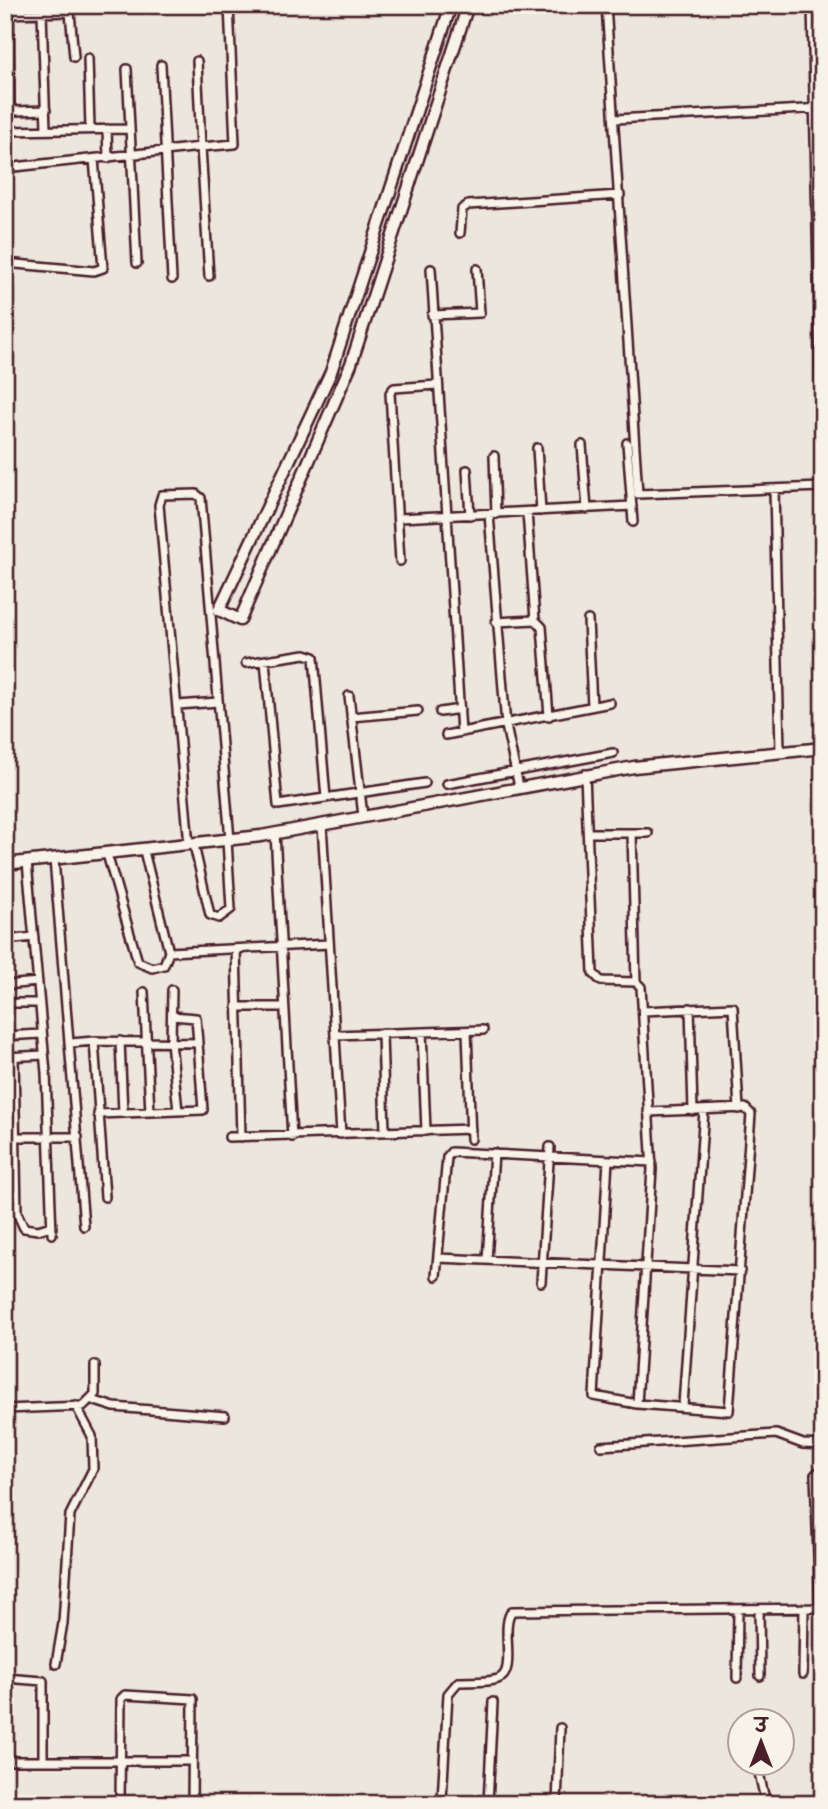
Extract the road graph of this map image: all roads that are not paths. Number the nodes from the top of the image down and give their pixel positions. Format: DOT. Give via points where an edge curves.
graph roads {
  1 [pos="229,5"];
  2 [pos="451,5"];
  3 [pos="468,5"];
  4 [pos="606,5"];
  5 [pos="812,5"];
  6 [pos="45,10"];
  7 [pos="8,11"];
  8 [pos="74,57"];
  9 [pos="88,58"];
  10 [pos="197,61"];
  11 [pos="161,65"];
  12 [pos="127,69"];
  13 [pos="819,108"];
  14 [pos="46,110"];
  15 [pos="615,119"];
  16 [pos="90,128"];
  17 [pos="46,129"];
  18 [pos="107,129"];
  19 [pos="129,129"];
  20 [pos="5,131"];
  21 [pos="201,147"];
  22 [pos="166,150"];
  23 [pos="130,156"];
  24 [pos="108,158"];
  25 [pos="94,159"];
  26 [pos="5,167"];
  27 [pos="620,195"];
  28 [pos="460,233"];
  29 [pos="137,263"];
  30 [pos="5,264"];
  31 [pos="431,269"];
  32 [pos="477,269"];
  33 [pos="209,276"];
  34 [pos="172,279"];
  35 [pos="432,315"];
  36 [pos="437,385"];
  37 [pos="627,443"];
  38 [pos="582,445"];
  39 [pos="537,448"];
  40 [pos="494,456"];
  41 [pos="467,470"];
  42 [pos="822,487"];
  43 [pos="774,489"];
  44 [pos="823,499"];
  45 [pos="632,506"];
  46 [pos="587,509"];
  47 [pos="541,511"];
  48 [pos="527,512"];
  49 [pos="493,514"];
  50 [pos="470,515"];
  51 [pos="445,516"];
  52 [pos="399,518"];
  53 [pos="633,522"];
  54 [pos="400,561"];
  55 [pos="535,620"];
  56 [pos="588,620"];
  57 [pos="496,622"];
  58 [pos="265,661"];
  59 [pos="246,663"];
  60 [pos="349,696"];
  61 [pos="218,702"];
  62 [pos="610,703"];
  63 [pos="178,705"];
  64 [pos="592,706"];
  65 [pos="460,709"];
  66 [pos="418,711"];
  67 [pos="440,712"];
  68 [pos="550,716"];
  69 [pos="351,718"];
  70 [pos="506,726"];
  71 [pos="461,732"];
  72 [pos="446,735"];
  73 [pos="823,748"];
  74 [pos="780,751"];
  75 [pos="613,753"];
  76 [pos="516,770"];
  77 [pos="585,774"];
  78 [pos="425,783"];
  79 [pos="447,784"];
  80 [pos="519,787"];
  81 [pos="360,793"];
  82 [pos="326,799"];
  83 [pos="363,816"];
  84 [pos="322,824"];
  85 [pos="275,833"];
  86 [pos="588,833"];
  87 [pos="632,833"];
  88 [pos="648,833"];
  89 [pos="228,840"];
  90 [pos="192,845"];
  91 [pos="145,850"];
  92 [pos="107,854"];
  93 [pos="54,859"];
  94 [pos="27,862"];
  95 [pos="5,864"];
  96 [pos="34,937"];
  97 [pos="5,940"];
  98 [pos="328,944"];
  99 [pos="281,945"];
  100 [pos="236,949"];
  101 [pos="169,952"];
  102 [pos="38,982"];
  103 [pos="636,982"];
  104 [pos="5,985"];
  105 [pos="172,990"];
  106 [pos="144,992"];
  107 [pos="5,1003"];
  108 [pos="39,1003"];
  109 [pos="237,1007"];
  110 [pos="284,1007"];
  111 [pos="690,1008"];
  112 [pos="643,1012"];
  113 [pos="172,1016"];
  114 [pos="484,1030"];
  115 [pos="467,1031"];
  116 [pos="422,1032"];
  117 [pos="41,1034"];
  118 [pos="382,1034"];
  119 [pos="335,1035"];
  120 [pos="5,1036"];
  121 [pos="94,1041"];
  122 [pos="120,1041"];
  123 [pos="146,1041"];
  124 [pos="171,1042"];
  125 [pos="71,1043"];
  126 [pos="198,1043"];
  127 [pos="44,1055"];
  128 [pos="9,1057"];
  129 [pos="739,1109"];
  130 [pos="704,1110"];
  131 [pos="178,1111"];
  132 [pos="693,1111"];
  133 [pos="150,1112"];
  134 [pos="649,1112"];
  135 [pos="122,1113"];
  136 [pos="98,1114"];
  137 [pos="471,1129"];
  138 [pos="426,1131"];
  139 [pos="385,1132"];
  140 [pos="341,1134"];
  141 [pos="78,1136"];
  142 [pos="16,1137"];
  143 [pos="229,1137"];
  144 [pos="241,1137"];
  145 [pos="292,1137"];
  146 [pos="47,1138"];
  147 [pos="471,1139"];
  148 [pos="550,1152"];
  149 [pos="494,1153"];
  150 [pos="608,1160"];
  151 [pos="652,1162"];
  152 [pos="105,1197"];
  153 [pos="84,1226"];
  154 [pos="438,1258"];
  155 [pos="487,1260"];
  156 [pos="542,1262"];
  157 [pos="602,1264"];
  158 [pos="645,1265"];
  159 [pos="693,1268"];
  160 [pos="740,1271"];
  161 [pos="436,1276"];
  162 [pos="541,1282"];
  163 [pos="95,1365"];
  164 [pos="92,1400"];
  165 [pos="637,1404"];
  166 [pos="683,1405"];
  167 [pos="76,1406"];
  168 [pos="5,1409"];
  169 [pos="225,1416"];
  170 [pos="823,1445"];
  171 [pos="601,1446"];
  172 [pos="823,1468"];
  173 [pos="804,1608"];
  174 [pos="822,1608"];
  175 [pos="738,1609"];
  176 [pos="759,1609"];
  177 [pos="56,1664"];
  178 [pos="803,1674"];
  179 [pos="760,1676"];
  180 [pos="5,1678"];
  181 [pos="737,1678"];
  182 [pos="493,1702"];
  183 [pos="560,1728"];
  184 [pos="120,1760"];
  185 [pos="5,1761"];
  186 [pos="43,1761"];
  187 [pos="192,1761"];
  188 [pos="760,1778"];
  189 [pos="441,1802"];
  190 [pos="120,1804"];
  191 [pos="192,1804"];
  192 [pos="488,1804"];
  193 [pos="557,1804"];
  194 [pos="766,1804"];
  1 -- 21 [label="street" via="236,141"];
  2 -- 3 [label="street" via="331,372 219,610 240,620 351,363"];
  4 -- 15 [label="street"];
  5 -- 13 [label="street"];
  6 -- 7 [label="street"];
  6 -- 8 [label="street" via="72,14"];
  6 -- 14 [label="street"];
  7 -- 14 [label="street" via="10,106 15,111"];
  9 -- 16 [label="street"];
  10 -- 21 [label="street"];
  11 -- 22 [label="street"];
  12 -- 19 [label="street"];
  13 -- 15 [label="street"];
  13 -- 42 [label="street"];
  14 -- 17 [label="street"];
  15 -- 27 [label="street"];
  16 -- 17 [label="street"];
  16 -- 18 [label="street"];
  17 -- 20 [label="street"];
  18 -- 19 [label="street"];
  18 -- 24 [label="street"];
  19 -- 23 [label="street"];
  21 -- 22 [label="street"];
  21 -- 33 [label="street"];
  22 -- 23 [label="street"];
  22 -- 34 [label="street"];
  23 -- 24 [label="street"];
  23 -- 29 [label="street"];
  24 -- 25 [label="street"];
  25 -- 26 [label="street"];
  25 -- 30 [label="street" via="103,268"];
  27 -- 28 [label="street" via="468,205 462,209"];
  27 -- 43 [label="street" via="638,494"];
  31 -- 35 [label="street"];
  32 -- 35 [label="street" via="480,313"];
  35 -- 36 [label="street"];
  36 -- 51 [label="street"];
  36 -- 52 [label="street" via="394,388 390,393"];
  37 -- 45 [label="street"];
  38 -- 46 [label="street"];
  39 -- 47 [label="street"];
  40 -- 49 [label="street"];
  41 -- 50 [label="street"];
  42 -- 43 [label="street"];
  42 -- 44 [label="street"];
  43 -- 74 [label="street"];
  45 -- 46 [label="street"];
  45 -- 53 [label="street"];
  46 -- 47 [label="street"];
  47 -- 48 [label="street"];
  48 -- 49 [label="street"];
  48 -- 55 [label="street"];
  49 -- 50 [label="street"];
  49 -- 57 [label="street"];
  50 -- 51 [label="street"];
  51 -- 52 [label="street"];
  51 -- 65 [label="street"];
  52 -- 54 [label="street"];
  55 -- 57 [label="street"];
  55 -- 68 [label="street" via="541,627"];
  56 -- 64 [label="street"];
  57 -- 70 [label="street"];
  58 -- 59 [label="street"];
  58 -- 82 [label="street" via="278,805"];
  58 -- 82 [label="street" via="314,656"];
  60 -- 69 [label="street"];
  61 -- 63 [label="street"];
  61 -- 63 [label="street" via="201,498 196,494 162,495 159,505"];
  61 -- 89 [label="street"];
  62 -- 64 [label="street"];
  63 -- 90 [label="street"];
  64 -- 68 [label="street"];
  65 -- 67 [label="street"];
  65 -- 71 [label="street"];
  66 -- 69 [label="street"];
  68 -- 70 [label="street"];
  69 -- 81 [label="street"];
  70 -- 71 [label="street"];
  70 -- 76 [label="street"];
  71 -- 72 [label="street"];
  73 -- 74 [label="street"];
  74 -- 77 [label="street"];
  75 -- 76 [label="street"];
  76 -- 79 [label="street"];
  76 -- 80 [label="street"];
  77 -- 80 [label="street"];
  77 -- 86 [label="street"];
  78 -- 81 [label="street"];
  80 -- 83 [label="street"];
  81 -- 82 [label="street"];
  81 -- 83 [label="street"];
  83 -- 84 [label="street"];
  84 -- 85 [label="street"];
  84 -- 98 [label="street"];
  85 -- 89 [label="street"];
  85 -- 99 [label="street"];
  86 -- 87 [label="street"];
  86 -- 103 [label="street" via="593,973 608,982"];
  87 -- 88 [label="street"];
  87 -- 103 [label="street"];
  89 -- 90 [label="street"];
  89 -- 90 [label="street" via="231,909 219,918 210,915"];
  90 -- 91 [label="street"];
  91 -- 92 [label="street"];
  91 -- 101 [label="street"];
  92 -- 93 [label="street"];
  92 -- 101 [label="street" via="138,962 152,968 164,965"];
  93 -- 94 [label="street"];
  93 -- 125 [label="street"];
  94 -- 95 [label="street"];
  94 -- 96 [label="street"];
  96 -- 97 [label="street"];
  96 -- 102 [label="street"];
  98 -- 99 [label="street"];
  98 -- 119 [label="street"];
  99 -- 100 [label="street"];
  99 -- 110 [label="street"];
  100 -- 101 [label="street"];
  100 -- 109 [label="street"];
  102 -- 104 [label="street"];
  102 -- 108 [label="street"];
  103 -- 112 [label="street" via="641,987"];
  105 -- 113 [label="street"];
  106 -- 123 [label="street"];
  107 -- 108 [label="street"];
  108 -- 117 [label="street"];
  109 -- 110 [label="street"];
  109 -- 144 [label="street"];
  110 -- 145 [label="street"];
  111 -- 112 [label="street"];
  111 -- 129 [label="street" via="728,1006 735,1011"];
  111 -- 132 [label="street"];
  112 -- 134 [label="street"];
  113 -- 124 [label="street"];
  113 -- 126 [label="street" via="197,1018"];
  114 -- 115 [label="street"];
  115 -- 116 [label="street"];
  115 -- 137 [label="street"];
  116 -- 118 [label="street"];
  116 -- 138 [label="street"];
  117 -- 120 [label="street"];
  117 -- 127 [label="street"];
  118 -- 119 [label="street"];
  118 -- 139 [label="street"];
  119 -- 140 [label="street"];
  121 -- 122 [label="street"];
  121 -- 125 [label="street"];
  121 -- 136 [label="street"];
  122 -- 123 [label="street"];
  122 -- 135 [label="street"];
  123 -- 124 [label="street"];
  123 -- 133 [label="street"];
  124 -- 126 [label="street"];
  124 -- 131 [label="street"];
  125 -- 141 [label="street"];
  126 -- 131 [label="street" via="203,1110"];
  127 -- 128 [label="street"];
  127 -- 146 [label="street"];
  128 -- 142 [label="street"];
  129 -- 130 [label="street"];
  129 -- 160 [label="street" via="751,1114"];
  130 -- 132 [label="street"];
  130 -- 159 [label="street"];
  131 -- 133 [label="street"];
  132 -- 134 [label="street"];
  133 -- 135 [label="street"];
  134 -- 151 [label="street"];
  135 -- 136 [label="street"];
  136 -- 152 [label="street"];
  137 -- 138 [label="street"];
  137 -- 147 [label="street"];
  138 -- 139 [label="street"];
  139 -- 140 [label="street"];
  140 -- 145 [label="street"];
  141 -- 146 [label="street"];
  141 -- 153 [label="street"];
  142 -- 146 [label="street"];
  142 -- 146 [label="street" via="17,1213 20,1225 30,1230 51,1230"];
  143 -- 144 [label="street"];
  144 -- 145 [label="street"];
  148 -- 149 [label="street"];
  148 -- 150 [label="street"];
  148 -- 156 [label="street"];
  149 -- 154 [label="street" via="456,1150 447,1157"];
  149 -- 155 [label="street"];
  150 -- 151 [label="street"];
  150 -- 157 [label="street"];
  151 -- 158 [label="street"];
  154 -- 155 [label="street"];
  154 -- 161 [label="street"];
  155 -- 156 [label="street"];
  156 -- 157 [label="street"];
  156 -- 162 [label="street"];
  157 -- 158 [label="street"];
  157 -- 165 [label="street" via="592,1392 596,1397"];
  158 -- 159 [label="street"];
  158 -- 165 [label="street"];
  159 -- 160 [label="street"];
  159 -- 166 [label="street"];
  160 -- 166 [label="street" via="729,1411"];
  163 -- 164 [label="street"];
  164 -- 167 [label="street"];
  164 -- 169 [label="street" via="114,1408"];
  165 -- 166 [label="street"];
  167 -- 168 [label="street"];
  167 -- 177 [label="street" via="92,1436 93,1469 70,1515"];
  170 -- 171 [label="street" via="803,1444 776,1434"];
  172 -- 174 [label="street" via="815,1475"];
  173 -- 174 [label="street"];
  173 -- 176 [label="street"];
  173 -- 178 [label="street"];
  175 -- 176 [label="street"];
  175 -- 181 [label="street"];
  175 -- 189 [label="street" via="512,1611 507,1621 504,1675 458,1682 448,1694"];
  176 -- 179 [label="street"];
  180 -- 186 [label="street" via="43,1681"];
  182 -- 192 [label="street"];
  183 -- 193 [label="street"];
  184 -- 186 [label="street"];
  184 -- 187 [label="street"];
  184 -- 187 [label="street" via="121,1699 125,1695 193,1699"];
  184 -- 190 [label="street"];
  185 -- 186 [label="street"];
  187 -- 191 [label="street"];
  188 -- 194 [label="street"];
}
